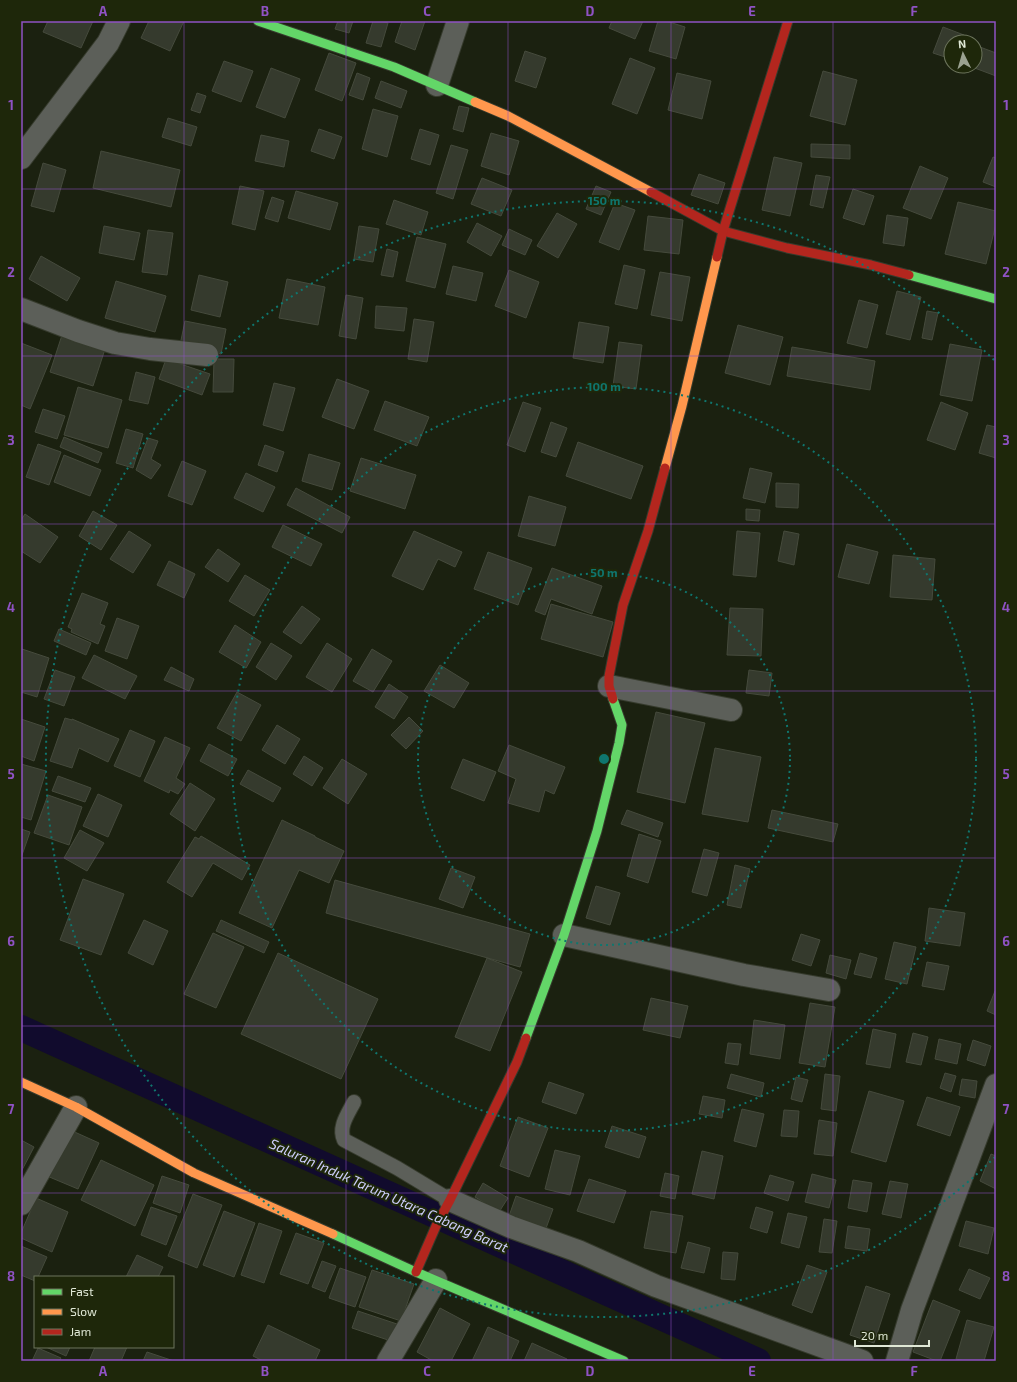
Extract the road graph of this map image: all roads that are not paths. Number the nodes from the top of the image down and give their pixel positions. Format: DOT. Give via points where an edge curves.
graph roads {
  1 [pos="119,21"];
  2 [pos="258,21"];
  3 [pos="458,21"];
  4 [pos="788,21"];
  5 [pos="437,85"];
  6 [pos="21,158"];
  7 [pos="723,231"];
  8 [pos="996,299"];
  9 [pos="21,309"];
  10 [pos="207,355"];
  11 [pos="609,686"];
  12 [pos="731,710"];
  13 [pos="564,935"];
  14 [pos="829,990"];
  15 [pos="21,1082"];
  16 [pos="996,1085"];
  17 [pos="354,1102"];
  18 [pos="76,1107"];
  19 [pos="21,1204"];
  20 [pos="447,1205"];
  21 [pos="416,1272"];
  22 [pos="436,1280"];
  23 [pos="388,1361"];
  24 [pos="624,1361"];
  25 [pos="862,1361"];
  26 [pos="897,1361"];
  1 -- 6 [label="street" via="108,44"];
  2 -- 5 [label="street" via="394,67"];
  3 -- 5 [label="street"];
  4 -- 7 [label="street"];
  5 -- 7 [label="street" via="508,116"];
  7 -- 8 [label="street" via="787,248 871,265"];
  7 -- 11 [label="street" via="676,428 648,532 624,605"];
  9 -- 10 [label="street" via="115,342 150,349"];
  11 -- 12 [label="street"];
  11 -- 13 [label="street" via="622,725 619,743 597,831"];
  13 -- 14 [label="street" via="744,976"];
  13 -- 20 [label="street" via="517,1062"];
  15 -- 18 [label="street"];
  16 -- 26 [label="street" via="912,1310"];
  17 -- 20 [label="lane" via="342,1130 344,1140 397,1168"];
  18 -- 19 [label="street"];
  18 -- 21 [label="street" via="194,1173"];
  20 -- 21 [label="street"];
  20 -- 25 [label="street" via="578,1251 656,1286"];
  21 -- 22 [label="street"];
  22 -- 23 [label="street"];
  22 -- 24 [label="street"];
}
